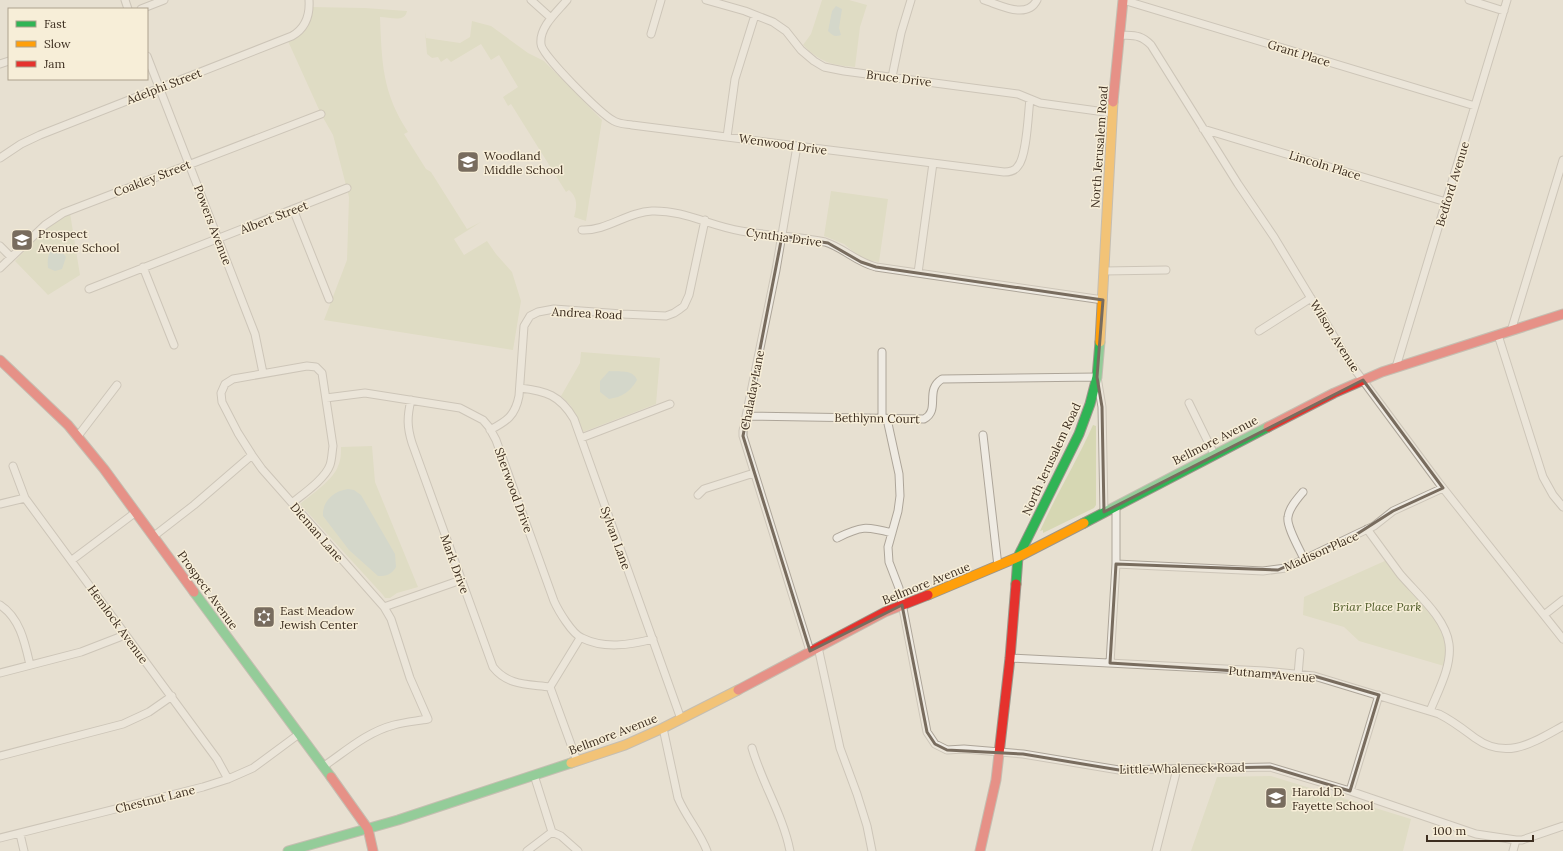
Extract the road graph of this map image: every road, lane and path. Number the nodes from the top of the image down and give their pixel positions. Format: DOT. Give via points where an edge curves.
graph roads {
  1 [pos="164,0"];
  2 [pos="309,0"];
  3 [pos="531,0"];
  4 [pos="567,0"];
  5 [pos="661,0"];
  6 [pos="706,0"];
  7 [pos="911,0"];
  8 [pos="984,0"];
  9 [pos="1037,0"];
  10 [pos="1124,0"];
  11 [pos="1469,0"];
  12 [pos="1507,0"];
  13 [pos="144,8"];
  14 [pos="1504,10"];
  15 [pos="754,15"];
  16 [pos="552,18"];
  17 [pos="651,34"];
  18 [pos="1120,35"];
  19 [pos="148,58"];
  20 [pos="892,77"];
  21 [pos="160,88"];
  22 [pos="1030,99"];
  23 [pos="1475,106"];
  24 [pos="1112,113"];
  25 [pos="321,114"];
  26 [pos="1203,129"];
  27 [pos="727,137"];
  28 [pos="797,146"];
  29 [pos="0,158"];
  30 [pos="1563,160"];
  31 [pos="189,163"];
  32 [pos="933,163"];
  33 [pos="347,188"];
  34 [pos="1446,202"];
  35 [pos="293,209"];
  36 [pos="705,220"];
  37 [pos="582,230"];
  38 [pos="782,236"];
  39 [pos="218,238"];
  40 [pos="0,246"];
  41 [pos="11,258"];
  42 [pos="0,268"];
  43 [pos="143,268"];
  44 [pos="1166,270"];
  45 [pos="1104,271"];
  46 [pos="918,273"];
  47 [pos="89,289"];
  48 [pos="1311,298"];
  49 [pos="329,299"];
  50 [pos="1103,300"];
  51 [pos="1563,314"];
  52 [pos="1259,331"];
  53 [pos="1511,331"];
  54 [pos="1498,335"];
  55 [pos="174,345"];
  56 [pos="882,352"];
  57 [pos="0,360"];
  58 [pos="1396,367"];
  59 [pos="263,373"];
  60 [pos="1097,377"];
  61 [pos="1363,380"];
  62 [pos="117,385"];
  63 [pos="520,388"];
  64 [pos="326,398"];
  65 [pos="411,400"];
  66 [pos="1189,403"];
  67 [pos="670,404"];
  68 [pos="746,416"];
  69 [pos="885,419"];
  70 [pos="490,430"];
  71 [pos="983,434"];
  72 [pos="78,436"];
  73 [pos="581,438"];
  74 [pos="1214,454"];
  75 [pos="252,455"];
  76 [pos="13,466"];
  77 [pos="754,473"];
  78 [pos="1443,488"];
  79 [pos="1303,492"];
  80 [pos="698,495"];
  81 [pos="24,498"];
  82 [pos="292,503"];
  83 [pos="0,504"];
  84 [pos="1116,506"];
  85 [pos="1563,507"];
  86 [pos="136,512"];
  87 [pos="1104,512"];
  88 [pos="1367,529"];
  89 [pos="892,533"];
  90 [pos="154,536"];
  91 [pos="837,538"];
  92 [pos="1018,557"];
  93 [pos="1304,559"];
  94 [pos="72,560"];
  95 [pos="1116,564"];
  96 [pos="998,566"];
  97 [pos="460,580"];
  98 [pos="1563,600"];
  99 [pos="0,605"];
  100 [pos="902,605"];
  101 [pos="384,607"];
  102 [pos="1544,615"];
  103 [pos="125,635"];
  104 [pos="580,638"];
  105 [pos="653,639"];
  106 [pos="1563,639"];
  107 [pos="814,649"];
  108 [pos="1300,652"];
  109 [pos="1010,658"];
  110 [pos="1110,663"];
  111 [pos="30,665"];
  112 [pos="0,673"];
  113 [pos="1298,675"];
  114 [pos="550,687"];
  115 [pos="1379,695"];
  116 [pos="172,696"];
  117 [pos="1430,711"];
  118 [pos="680,719"];
  119 [pos="1563,726"];
  120 [pos="663,728"];
  121 [pos="299,734"];
  122 [pos="752,748"];
  123 [pos="999,751"];
  124 [pos="0,756"];
  125 [pos="576,761"];
  126 [pos="324,766"];
  127 [pos="1177,769"];
  128 [pos="534,775"];
  129 [pos="228,779"];
  130 [pos="1350,791"];
  131 [pos="1563,826"];
  132 [pos="368,829"];
  133 [pos="552,832"];
  134 [pos="20,834"];
  135 [pos="0,838"];
  136 [pos="1516,840"];
  137 [pos="24,851"];
  138 [pos="288,851"];
  139 [pos="373,851"];
  140 [pos="527,851"];
  141 [pos="578,851"];
  142 [pos="707,851"];
  143 [pos="790,851"];
  144 [pos="872,851"];
  145 [pos="980,851"];
  146 [pos="1156,851"];
  147 [pos="1513,851"];
  1 -- 13 [label="street"];
  2 -- 21 [label="street, Adelphi Street" via="308,16 296,34"];
  3 -- 16 [label="street"];
  4 -- 16 [label="street"];
  5 -- 17 [label="street"];
  6 -- 15 [label="street, Bruce Drive"];
  7 -- 20 [label="street"];
  8 -- 9 [label="street" via="1021,11 1027,10"];
  10 -- 18 [label="main road, North Jerusalem Road"];
  10 -- 23 [label="street, Grant Place"];
  11 -- 14 [label="street"];
  12 -- 14 [label="street, Bedford Avenue"];
  14 -- 23 [label="street, Bedford Avenue"];
  15 -- 20 [label="street, Bruce Drive" via="780,26 807,56 824,66"];
  15 -- 27 [label="street" via="735,79"];
  16 -- 27 [label="street, Wenwood Drive" via="541,36 540,45 543,51 608,118 632,125"];
  18 -- 24 [label="main road, North Jerusalem Road"];
  18 -- 26 [label="street, Wilson Avenue" via="1140,36 1151,45"];
  19 -- 21 [label="street, Powers Avenue"];
  20 -- 22 [label="street, Bruce Drive" via="1018,94"];
  21 -- 29 [label="street, Adelphi Street" via="40,135 20,144"];
  21 -- 31 [label="street, Powers Avenue"];
  22 -- 24 [label="street, Bruce Drive" via="1040,103"];
  22 -- 32 [label="street, Wenwood Drive" via="1022,159 1018,168 1004,172"];
  23 -- 34 [label="street, Bedford Avenue"];
  24 -- 45 [label="main road, North Jerusalem Road"];
  25 -- 31 [label="street, Coakley Street"];
  26 -- 34 [label="street, Lincoln Place"];
  26 -- 48 [label="street, Wilson Avenue"];
  27 -- 28 [label="street, Wenwood Drive"];
  28 -- 32 [label="street, Wenwood Drive"];
  28 -- 38 [label="street, Chaladay Lane"];
  30 -- 53 [label="street"];
  31 -- 39 [label="street, Powers Avenue"];
  31 -- 41 [label="street, Coakley Street" via="63,213 45,225"];
  32 -- 46 [label="street"];
  33 -- 35 [label="street, Albert Street"];
  34 -- 58 [label="street, Bedford Avenue"];
  35 -- 39 [label="street, Albert Street"];
  35 -- 49 [label="street"];
  36 -- 37 [label="street, Cynthia Drive" via="682,213 652,211 633,214 599,228"];
  36 -- 38 [label="street, Cynthia Drive" via="740,231"];
  36 -- 63 [label="street, Andrea Road" via="689,295 684,306 666,316 554,309 530,316 524,326"];
  38 -- 46 [label="street, Cynthia Drive" via="825,242 838,247 864,264"];
  38 -- 68 [label="street, Chaladay Lane"];
  39 -- 43 [label="street, Albert Street"];
  39 -- 59 [label="street, Powers Avenue" via="256,334"];
  40 -- 41 [label="street"];
  41 -- 42 [label="street, Coakley Street"];
  43 -- 47 [label="street, Albert Street"];
  43 -- 55 [label="street"];
  44 -- 45 [label="street"];
  45 -- 50 [label="main road, North Jerusalem Road"];
  46 -- 50 [label="street, Cynthia Drive"];
  48 -- 52 [label="street"];
  48 -- 61 [label="street, Wilson Avenue"];
  50 -- 60 [label="main road, North Jerusalem Road"];
  51 -- 53 [label="main road, Bellmore Avenue"];
  53 -- 54 [label="main road, Bellmore Avenue"];
  54 -- 58 [label="main road, Bellmore Avenue"];
  54 -- 85 [label="street" via="1543,477"];
  56 -- 69 [label="street, Little Whaleneck Road"];
  57 -- 72 [label="main road, Prospect Avenue"];
  58 -- 61 [label="main road, Bellmore Avenue"];
  59 -- 64 [label="street, Dieman Lane" via="307,366 316,367 322,373"];
  59 -- 75 [label="street, Dieman Lane" via="233,379 225,384 221,393 222,402"];
  60 -- 69 [label="street, Bethlynn Court" via="942,379 936,382 933,390 929,417"];
  60 -- 87 [label="street" via="1102,407"];
  60 -- 92 [label="main road, North Jerusalem Road" via="1079,434"];
  61 -- 74 [label="main road, Bellmore Avenue"];
  61 -- 78 [label="street, Wilson Avenue"];
  62 -- 72 [label="street"];
  63 -- 70 [label="street, Andrea Road" via="517,405 509,419"];
  63 -- 73 [label="street, Sylvan Lane" via="544,392 560,401 574,420"];
  64 -- 65 [label="street, Sherwood Drive" via="365,393"];
  64 -- 82 [label="street" via="333,446 330,465 320,479"];
  65 -- 70 [label="street, Sherwood Drive" via="460,408 483,420"];
  65 -- 97 [label="street, Mark Drive" via="407,426"];
  66 -- 74 [label="street"];
  67 -- 73 [label="street"];
  68 -- 69 [label="street, Bethlynn Court"];
  68 -- 77 [label="street, Chaladay Lane" via="743,436"];
  69 -- 89 [label="street, Little Whaleneck Road" via="899,474 900,496"];
  70 -- 104 [label="street, Sherwood Drive" via="499,448 554,601 564,619"];
  71 -- 96 [label="street"];
  72 -- 86 [label="main road, Prospect Avenue"];
  73 -- 105 [label="street, Sylvan Lane"];
  74 -- 84 [label="main road, Bellmore Avenue"];
  75 -- 82 [label="street, Dieman Lane"];
  75 -- 90 [label="street"];
  76 -- 81 [label="street, Hemlock Avenue"];
  77 -- 80 [label="street" via="704,490"];
  77 -- 107 [label="street, Chaladay Lane"];
  78 -- 88 [label="street, Madison Place" via="1393,511"];
  78 -- 102 [label="street, Wilson Avenue"];
  79 -- 93 [label="street" via="1288,517 1289,526"];
  81 -- 83 [label="street"];
  81 -- 94 [label="street, Hemlock Avenue"];
  82 -- 101 [label="street, Dieman Lane"];
  84 -- 87 [label="main road, Bellmore Avenue"];
  84 -- 95 [label="street"];
  86 -- 90 [label="main road, Prospect Avenue"];
  86 -- 94 [label="street"];
  87 -- 92 [label="main road, Bellmore Avenue"];
  88 -- 93 [label="street, Madison Place"];
  88 -- 117 [label="street" via="1441,622 1446,632 1449,644 1447,668"];
  89 -- 91 [label="street" via="871,527 852,530"];
  89 -- 100 [label="street, Little Whaleneck Road" via="888,547 889,562 899,588"];
  90 -- 121 [label="main road, Prospect Avenue"];
  92 -- 96 [label="main road, Bellmore Avenue"];
  92 -- 109 [label="main road, North Jerusalem Road"];
  93 -- 95 [label="street, Madison Place" via="1286,568 1263,571"];
  94 -- 103 [label="street, Hemlock Avenue"];
  95 -- 110 [label="street"];
  96 -- 100 [label="main road, Bellmore Avenue"];
  97 -- 101 [label="street"];
  97 -- 114 [label="street, Mark Drive" via="487,653 497,672 513,682"];
  98 -- 102 [label="street"];
  99 -- 111 [label="street" via="10,613 20,630"];
  100 -- 107 [label="main road, Bellmore Avenue"];
  100 -- 123 [label="street, Little Whaleneck Road" via="927,732 935,744 947,750"];
  101 -- 126 [label="street, Dieman Lane" via="391,619 410,678 428,719 377,731"];
  102 -- 106 [label="street, Wilson Avenue"];
  103 -- 111 [label="street" via="82,652"];
  103 -- 116 [label="street, Hemlock Avenue"];
  104 -- 105 [label="street" via="614,645 629,645"];
  104 -- 114 [label="street"];
  105 -- 118 [label="street, Sylvan Lane"];
  107 -- 118 [label="main road, Bellmore Avenue"];
  107 -- 144 [label="street, Chaladay Lane" via="840,748 867,826"];
  108 -- 113 [label="street"];
  109 -- 110 [label="street, Putnam Avenue"];
  109 -- 123 [label="main road, North Jerusalem Road"];
  110 -- 113 [label="street, Putnam Avenue"];
  111 -- 112 [label="street"];
  113 -- 115 [label="street, Putnam Avenue" via="1314,676"];
  114 -- 125 [label="street"];
  115 -- 117 [label="street, Putnam Avenue"];
  115 -- 130 [label="street"];
  116 -- 124 [label="street" via="149,712 123,724"];
  116 -- 129 [label="street, Hemlock Avenue" via="217,759"];
  117 -- 119 [label="street, Putnam Avenue" via="1451,720 1487,745 1500,748 1524,746"];
  118 -- 120 [label="main road, Bellmore Avenue"];
  120 -- 125 [label="main road, Bellmore Avenue" via="625,745"];
  120 -- 142 [label="street" via="678,798"];
  121 -- 126 [label="main road, Prospect Avenue"];
  121 -- 129 [label="street, Chestnut Lane" via="252,768"];
  122 -- 143 [label="street"];
  123 -- 127 [label="street, Little Whaleneck Road" via="1119,770"];
  123 -- 145 [label="main road, North Jerusalem Road" via="996,780"];
  125 -- 128 [label="main road, Bellmore Avenue"];
  126 -- 132 [label="main road, Prospect Avenue"];
  127 -- 130 [label="street, Little Whaleneck Road" via="1270,767"];
  127 -- 146 [label="street"];
  128 -- 132 [label="main road, Bellmore Avenue"];
  128 -- 133 [label="street"];
  129 -- 134 [label="street, Chestnut Lane"];
  130 -- 136 [label="street, Little Whaleneck Road" via="1476,834"];
  131 -- 136 [label="street, Little Whaleneck Road"];
  132 -- 138 [label="main road, Bellmore Avenue"];
  132 -- 139 [label="main road, Prospect Avenue"];
  133 -- 140 [label="street"];
  133 -- 141 [label="street" via="561,836"];
  134 -- 135 [label="street, Chestnut Lane"];
  134 -- 137 [label="street"];
  136 -- 147 [label="street"];
}
